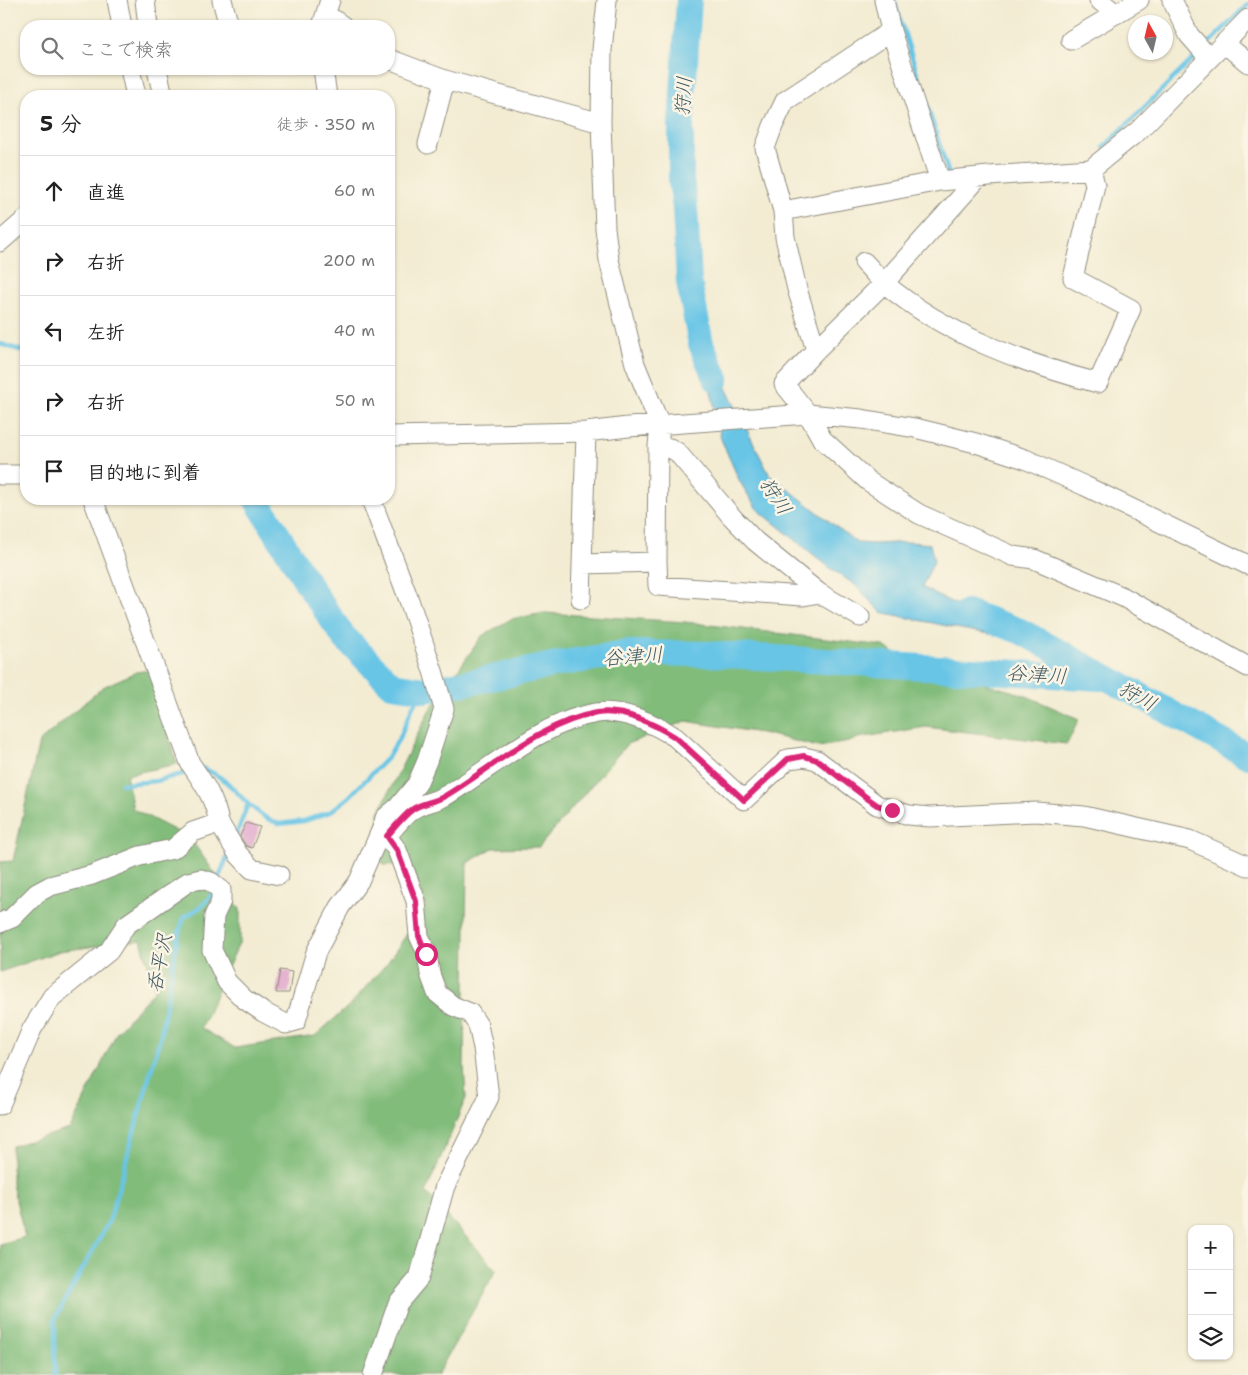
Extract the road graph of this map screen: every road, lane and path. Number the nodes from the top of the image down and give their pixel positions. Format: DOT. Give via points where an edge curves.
graph roads {
  1 [pos="117,0"];
  2 [pos="145,0"];
  3 [pos="222,0"];
  4 [pos="607,0"];
  5 [pos="884,0"];
  6 [pos="1100,0"];
  7 [pos="1139,0"];
  8 [pos="1172,0"];
  9 [pos="1116,14"];
  10 [pos="1248,19"];
  11 [pos="121,20"];
  12 [pos="147,20"];
  13 [pos="227,20"];
  14 [pos="891,30"];
  15 [pos="1071,40"];
  16 [pos="1224,44"];
  17 [pos="1209,58"];
  18 [pos="395,61"];
  19 [pos="1248,62"];
  20 [pos="131,75"];
  21 [pos="158,75"];
  22 [pos="324,75"];
  23 [pos="445,80"];
  24 [pos="135,90"];
  25 [pos="162,90"];
  26 [pos="326,90"];
  27 [pos="601,124"];
  28 [pos="428,144"];
  29 [pos="1091,169"];
  30 [pos="979,177"];
  31 [pos="940,181"];
  32 [pos="783,211"];
  33 [pos="20,224"];
  34 [pos="0,242"];
  35 [pos="864,262"];
  36 [pos="884,283"];
  37 [pos="816,350"];
  38 [pos="800,414"];
  39 [pos="660,425"];
  40 [pos="586,432"];
  41 [pos="395,436"];
  42 [pos="658,446"];
  43 [pos="0,475"];
  44 [pos="20,475"];
  45 [pos="96,505"];
  46 [pos="373,505"];
  47 [pos="657,562"];
  48 [pos="582,564"];
  49 [pos="1248,565"];
  50 [pos="819,593"];
  51 [pos="581,598"];
  52 [pos="860,617"];
  53 [pos="1248,668"];
  54 [pos="218,822"];
  55 [pos="385,831"];
  56 [pos="1248,866"];
  57 [pos="279,875"];
  58 [pos="0,923"];
  59 [pos="0,1104"];
  60 [pos="373,1375"];
  1 -- 11 [label="street"];
  2 -- 12 [label="street"];
  3 -- 13 [label="street"];
  4 -- 27 [label="street" via="602,50"];
  5 -- 14 [label="street"];
  6 -- 9 [label="street"];
  7 -- 9 [label="street"];
  8 -- 17 [label="street" via="1189,35"];
  9 -- 15 [label="street"];
  10 -- 16 [label="street"];
  14 -- 31 [label="street"];
  14 -- 32 [label="street" via="785,101 765,148"];
  16 -- 17 [label="street"];
  16 -- 19 [label="street"];
  17 -- 29 [label="street" via="1138,132"];
  18 -- 23 [label="street"];
  20 -- 24 [label="street"];
  21 -- 25 [label="street"];
  22 -- 26 [label="street"];
  23 -- 27 [label="street"];
  23 -- 28 [label="street"];
  27 -- 39 [label="street" via="609,260 636,364"];
  29 -- 30 [label="street"];
  29 -- 36 [label="street" via="1095,185 1072,278 1131,309 1098,382 1055,371 977,341 940,322"];
  30 -- 31 [label="street"];
  30 -- 36 [label="street"];
  31 -- 32 [label="street"];
  32 -- 37 [label="street" via="785,237 797,289"];
  33 -- 34 [label="street"];
  35 -- 36 [label="street"];
  36 -- 37 [label="street"];
  37 -- 38 [label="street" via="784,384"];
  38 -- 39 [label="street"];
  38 -- 49 [label="street" via="861,418 915,428 1025,459"];
  38 -- 53 [label="street" via="868,481 919,514 1013,556 1034,559 1123,597"];
  39 -- 40 [label="street"];
  39 -- 42 [label="street"];
  40 -- 41 [label="street"];
  40 -- 48 [label="street"];
  42 -- 47 [label="street"];
  42 -- 50 [label="street" via="677,452 755,541"];
  43 -- 44 [label="street"];
  45 -- 54 [label="street" via="190,763 210,792"];
  46 -- 55 [label="street" via="412,609 444,709 417,784 385,818"];
  47 -- 48 [label="street"];
  47 -- 50 [label="street" via="658,586 803,596"];
  48 -- 51 [label="street"];
  50 -- 52 [label="street"];
  54 -- 57 [label="street" via="238,854 252,869"];
  54 -- 58 [label="street" via="193,832 173,849 140,856 50,886 12,918"];
  55 -- 56 [label="street" via="414,808 443,797 536,737 570,720 599,713 632,717 665,730 744,800 788,759 804,756 817,760 877,805 909,815 1036,812 1084,816 1190,840"];
  55 -- 59 [label="street" via="316,952 296,1021 286,1024 263,1012 227,982 212,950 214,916 221,901 221,890 201,879 188,882 126,925 109,950 52,997 32,1028"];
  55 -- 60 [label="street" via="397,850 416,901 419,936 437,992 453,1006 470,1013 478,1025 489,1097 445,1186 419,1278 398,1303"];
}
